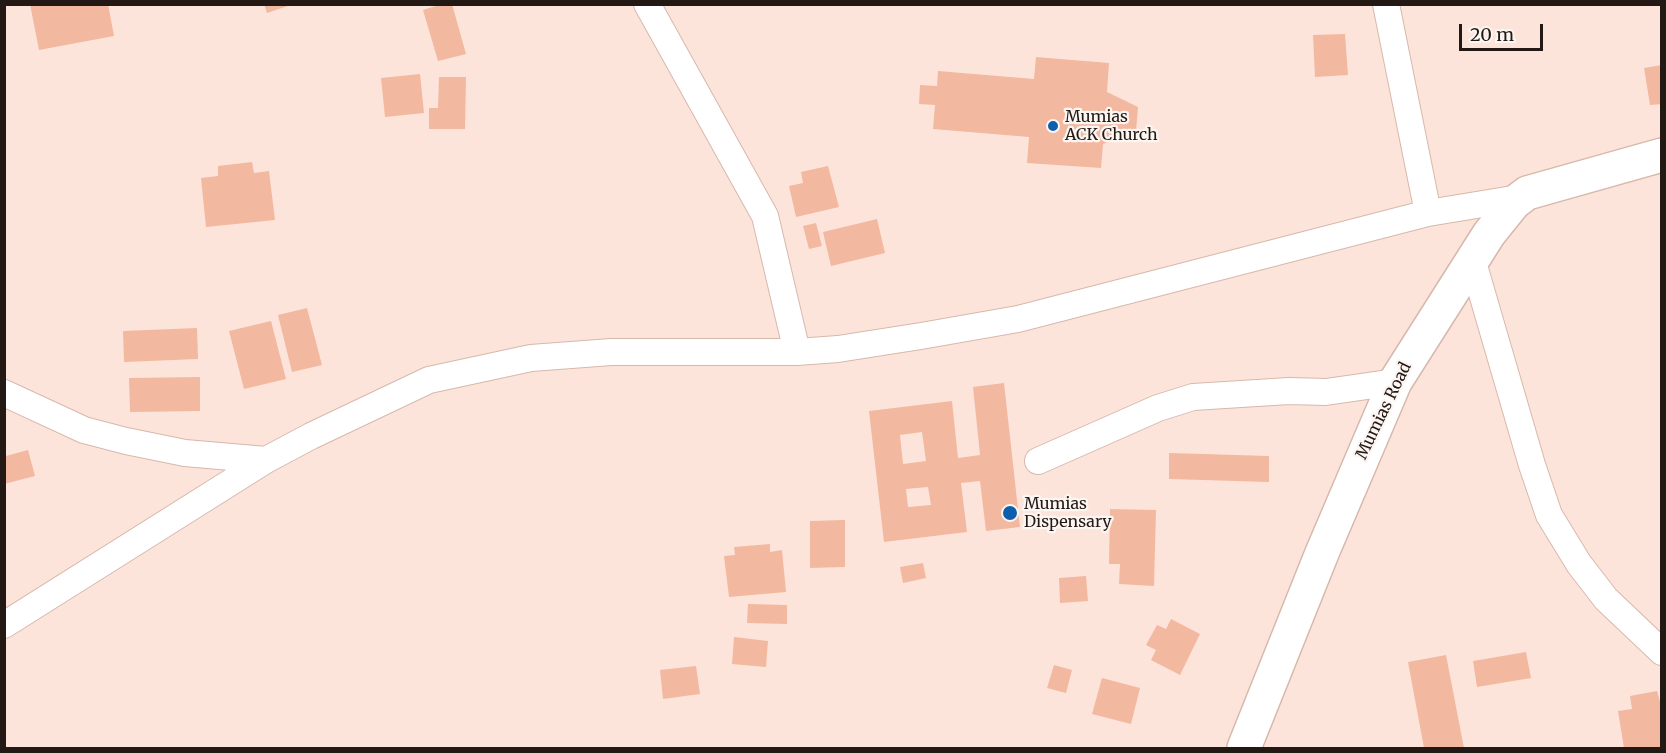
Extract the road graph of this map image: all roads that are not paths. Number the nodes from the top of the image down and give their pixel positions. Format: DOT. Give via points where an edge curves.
graph roads {
  1 [pos="647,4"];
  2 [pos="1386,4"];
  3 [pos="1662,155"];
  4 [pos="1519,198"];
  5 [pos="1428,213"];
  6 [pos="1472,259"];
  7 [pos="797,352"];
  8 [pos="1395,382"];
  9 [pos="4,393"];
  10 [pos="266,460"];
  11 [pos="1038,461"];
  12 [pos="4,625"];
  13 [pos="1662,652"];
  14 [pos="1244,748"];
  1 -- 7 [label="street" via="765,216"];
  2 -- 5 [label="street"];
  3 -- 4 [label="street, Mumias Road" via="1545,187"];
  4 -- 5 [label="street"];
  4 -- 6 [label="street, Mumias Road"];
  5 -- 7 [label="street" via="1018,319 838,349"];
  6 -- 8 [label="street, Mumias Road"];
  6 -- 13 [label="street" via="1549,515 1606,599"];
  7 -- 10 [label="street" via="611,352 531,358 478,367 429,380"];
  8 -- 11 [label="street" via="1326,392 1193,397 1158,408"];
  8 -- 14 [label="street, Mumias Road"];
  9 -- 10 [label="street" via="84,430 126,441 185,453"];
  10 -- 12 [label="street"];
}
